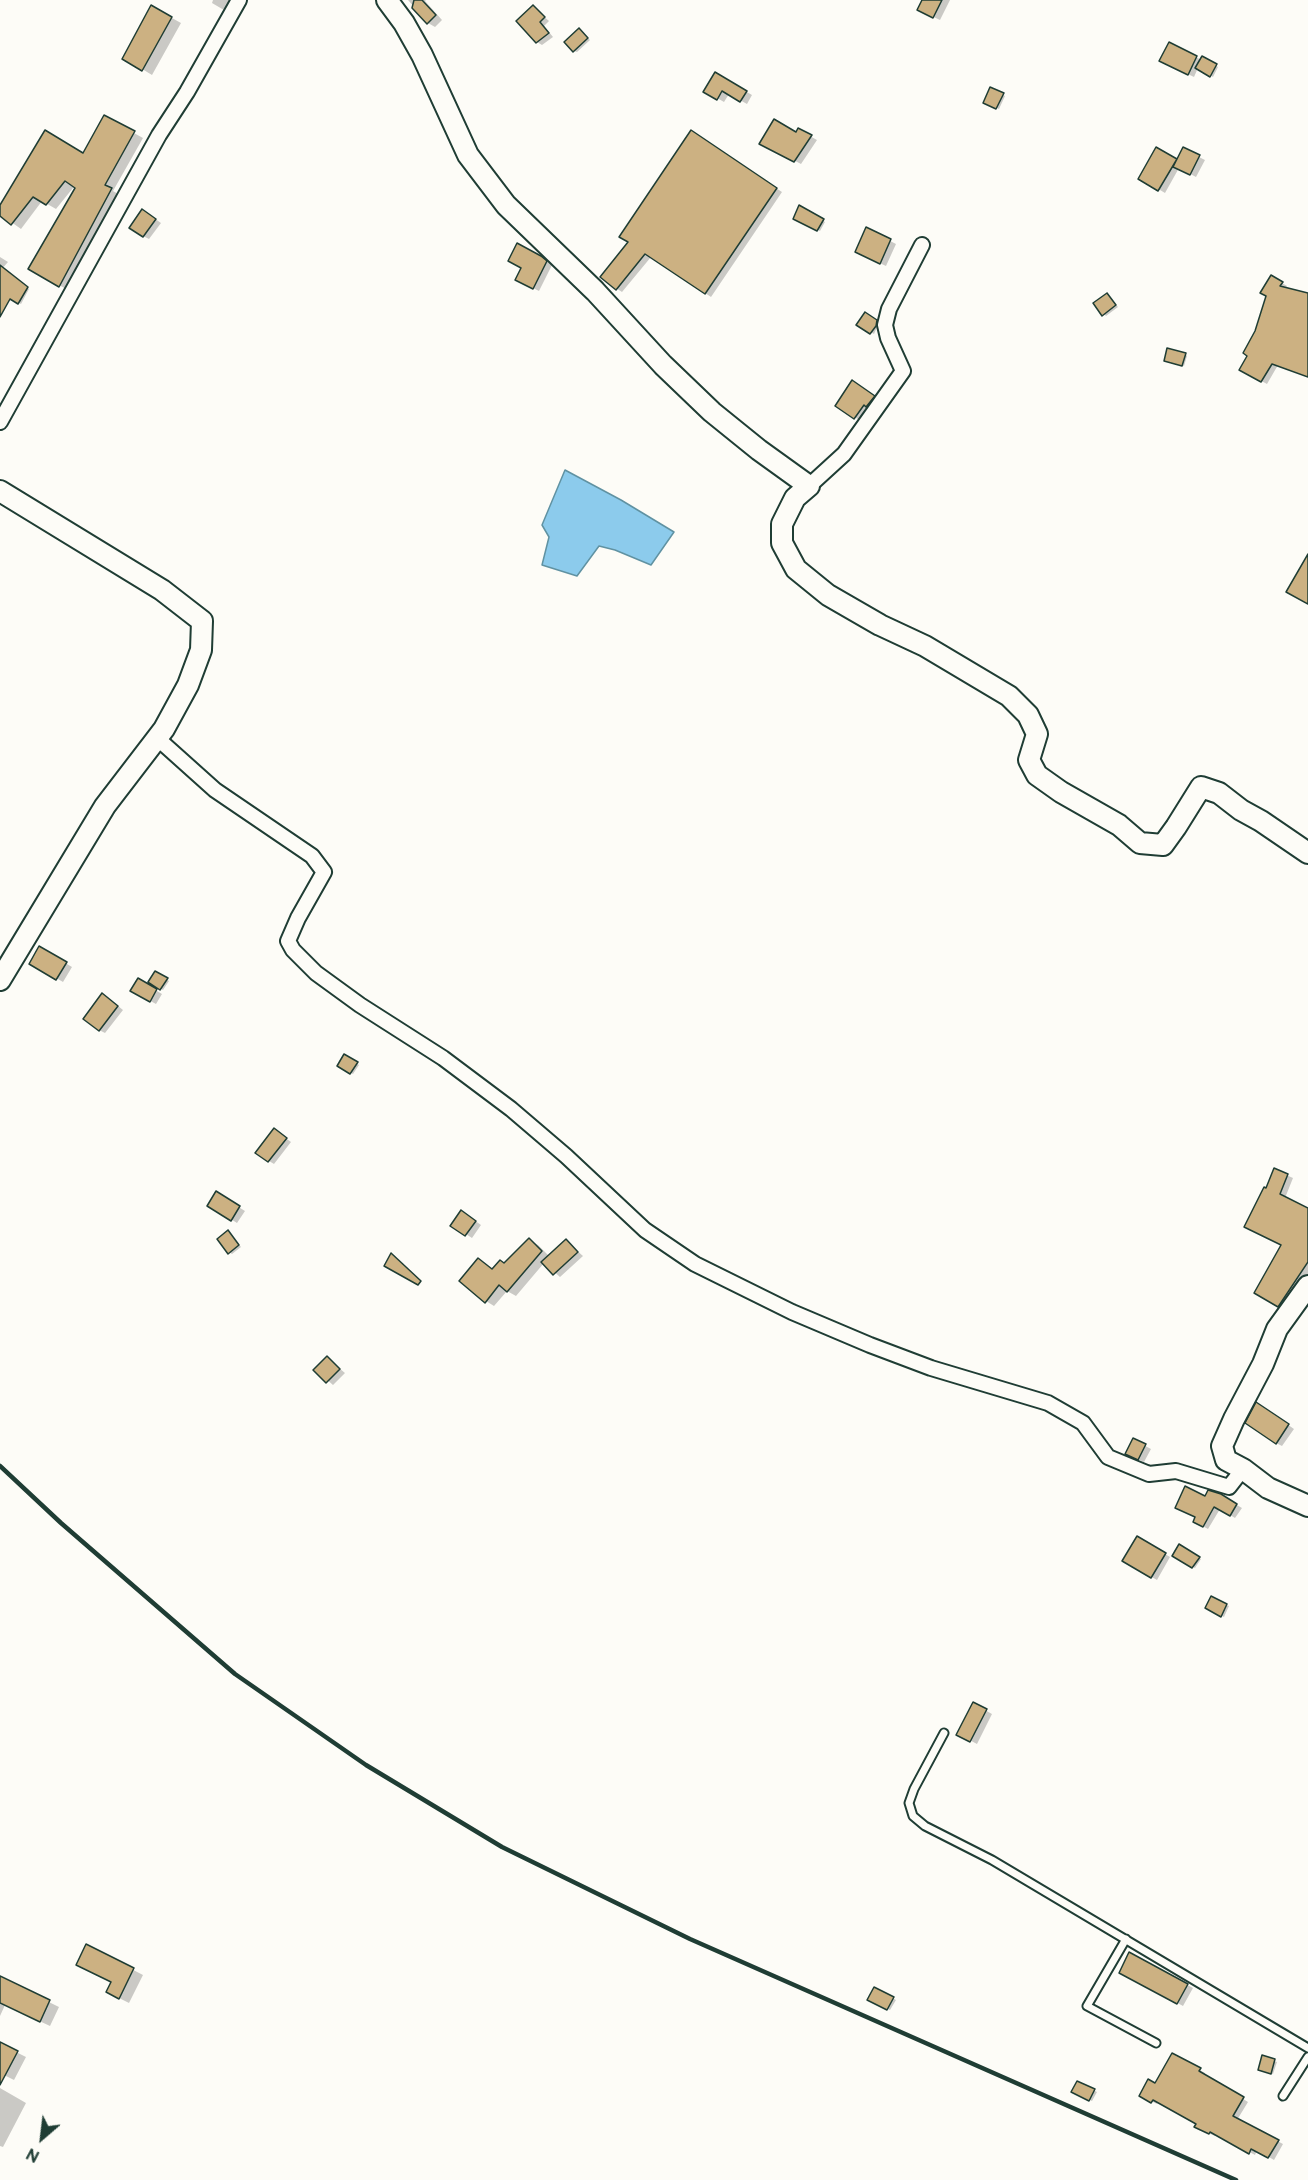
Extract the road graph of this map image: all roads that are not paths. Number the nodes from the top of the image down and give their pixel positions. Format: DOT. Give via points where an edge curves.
graph roads {
  1 [pos="239,0"];
  2 [pos="387,0"];
  3 [pos="922,245"];
  4 [pos="0,422"];
  5 [pos="809,486"];
  6 [pos="0,490"];
  7 [pos="157,738"];
  8 [pos="1308,853"];
  9 [pos="0,980"];
  10 [pos="1308,1286"];
  11 [pos="1243,1469"];
  12 [pos="1308,1506"];
  13 [pos="944,1733"];
  14 [pos="1126,1939"];
  15 [pos="1155,2043"];
  16 [pos="1308,2048"];
  17 [pos="1308,2057"];
  18 [pos="1283,2096"];
  1 -- 4 [label="street" via="159,135"];
  2 -- 5 [label="street" via="422,55 468,155 506,205 712,412"];
  3 -- 5 [label="street" via="889,309 885,325 903,371 844,454"];
  5 -- 8 [label="street" via="795,498 782,524 782,543 796,569 828,596 925,646 1009,696 1028,715 1037,734 1029,760 1037,774 1053,786 1119,825 1140,843 1163,844 1201,787 1219,793"];
  6 -- 7 [label="street" via="162,590 202,621 201,650 188,685"];
  7 -- 9 [label="street" via="105,806"];
  7 -- 11 [label="street" via="214,790 312,856 324,872 288,941 316,973 511,1109 645,1230 695,1264 870,1345 1048,1403 1083,1423 1107,1457 1149,1474 1176,1471 1229,1487"];
  10 -- 11 [label="street" via="1278,1329 1222,1446 1226,1460"];
  11 -- 12 [label="street" via="1268,1488"];
  13 -- 14 [label="lane" via="914,1789 909,1803 913,1816"];
  14 -- 15 [label="lane" via="1088,2006"];
  14 -- 16 [label="lane"];
  17 -- 18 [label="lane"];
}
